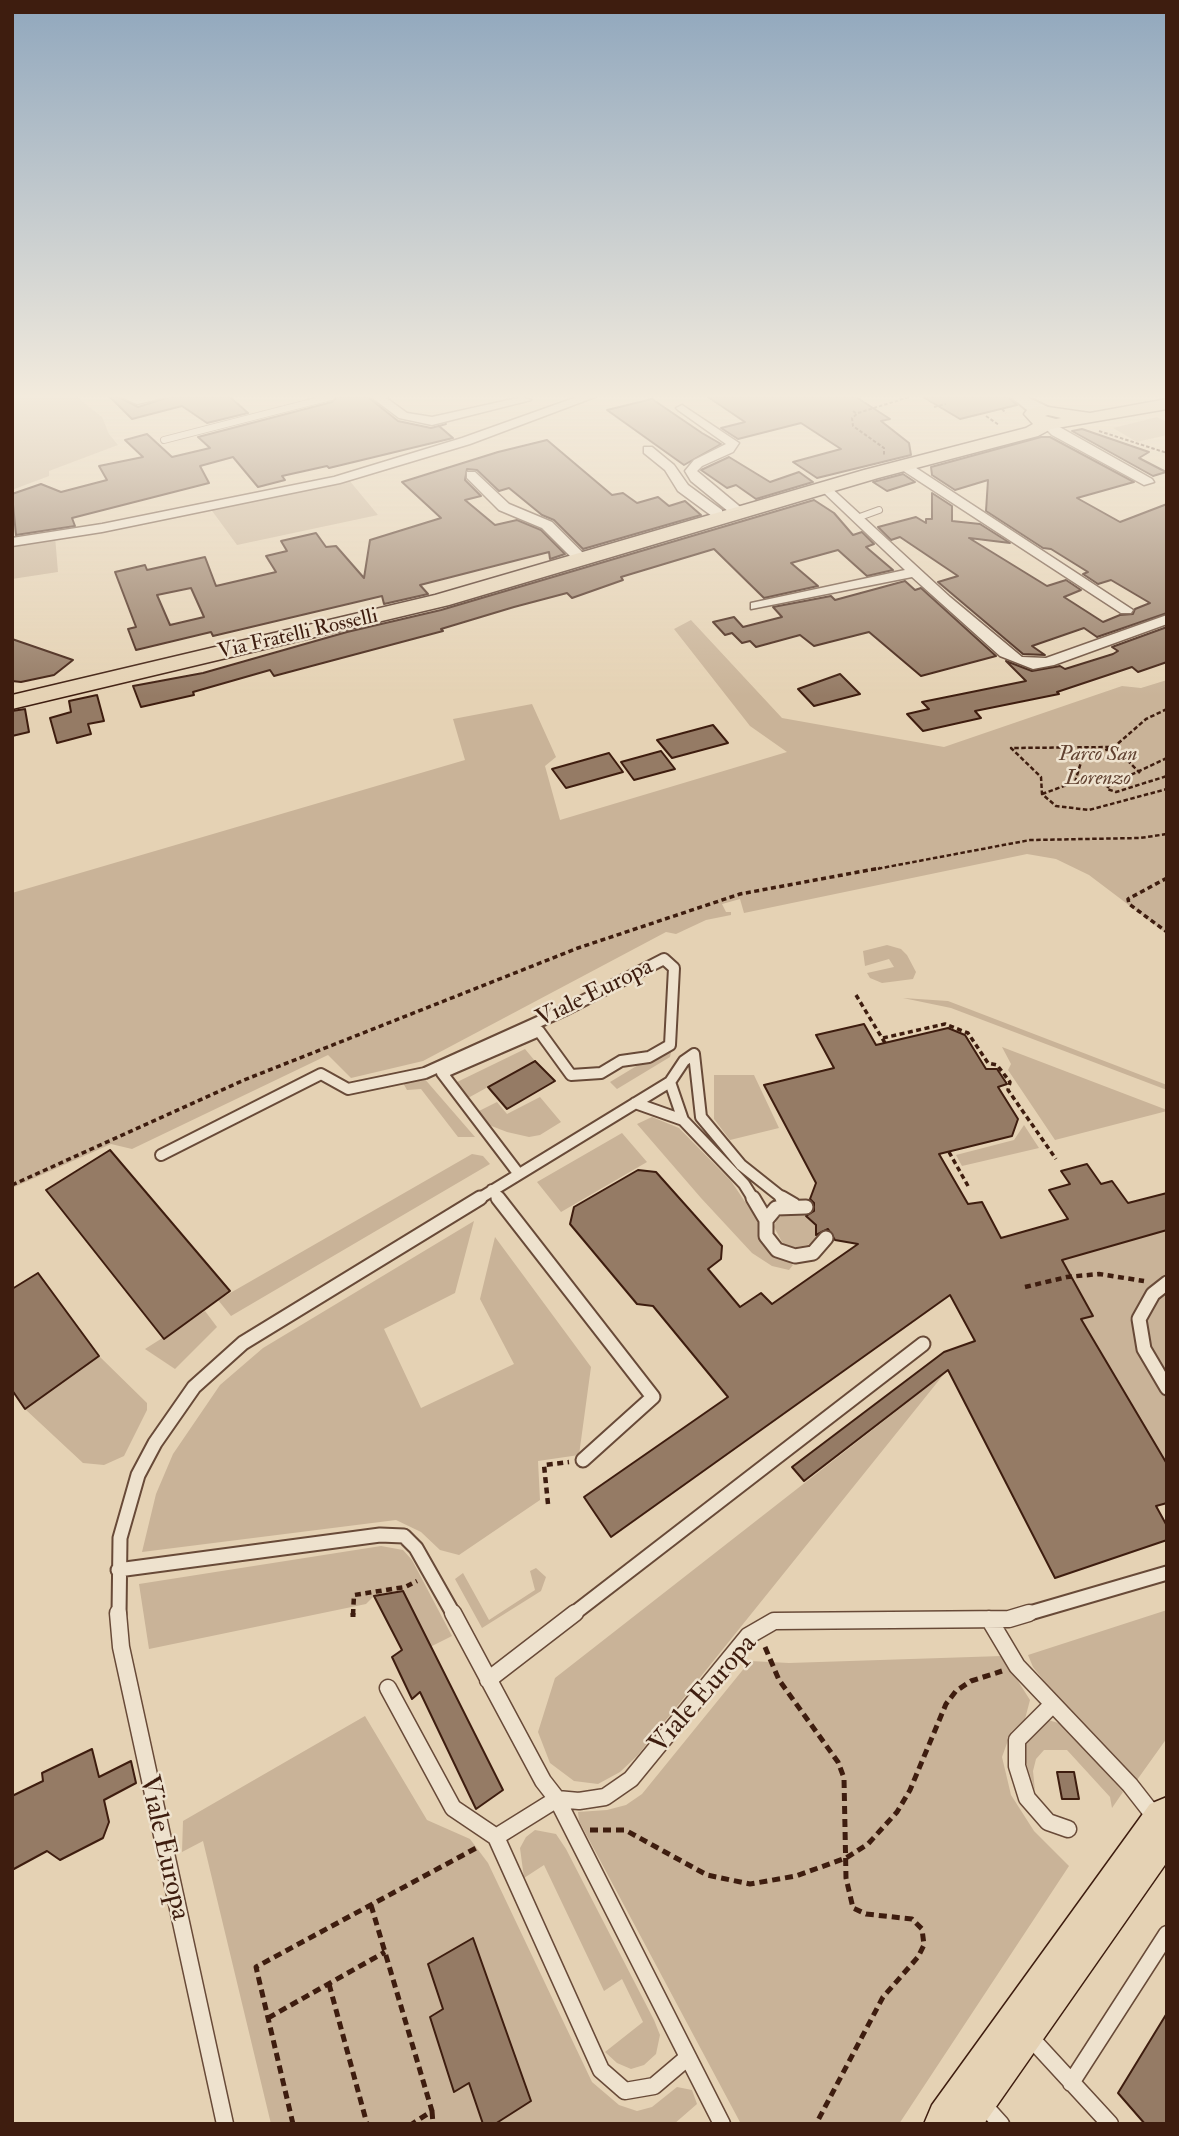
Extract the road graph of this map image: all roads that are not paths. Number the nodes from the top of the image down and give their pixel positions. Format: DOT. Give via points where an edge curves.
graph roads {
  1 [pos="254,497"];
  2 [pos="493,497"];
  3 [pos="698,497"];
  4 [pos="713,497"];
  5 [pos="798,497"];
  6 [pos="836,497"];
  7 [pos="952,497"];
  8 [pos="879,510"];
  9 [pos="732,516"];
  10 [pos="857,517"];
  11 [pos="12,542"];
  12 [pos="581,559"];
  13 [pos="915,572"];
  14 [pos="757,606"];
  15 [pos="1126,610"];
  16 [pos="1167,619"];
  17 [pos="12,702"];
  18 [pos="670,1082"];
  19 [pos="635,1103"];
  20 [pos="683,1119"];
  21 [pos="161,1155"];
  22 [pos="518,1173"];
  23 [pos="492,1191"];
  24 [pos="766,1220"];
  25 [pos="826,1238"];
  26 [pos="1163,1286"];
  27 [pos="923,1345"];
  28 [pos="1167,1388"];
  29 [pos="583,1460"];
  30 [pos="118,1570"];
  31 [pos="1167,1573"];
  32 [pos="989,1619"];
  33 [pos="488,1680"];
  34 [pos="388,1688"];
  35 [pos="1052,1705"];
  36 [pos="557,1799"];
  37 [pos="1165,1824"];
  38 [pos="1068,1829"];
  39 [pos="496,1837"];
  40 [pos="1167,1934"];
  41 [pos="1021,2027"];
  42 [pos="687,2058"];
  43 [pos="1071,2083"];
  44 [pos="975,2114"];
  45 [pos="225,2124"];
  46 [pos="722,2124"];
  47 [pos="1110,2124"];
  1 -- 11 [label="street"];
  2 -- 12 [label="street" via="504,507 547,525"];
  3 -- 9 [label="street"];
  4 -- 9 [label="street"];
  5 -- 9 [label="main road, Via Fratelli Rosselli"];
  6 -- 10 [label="street"];
  7 -- 15 [label="street"];
  8 -- 10 [label="lane"];
  9 -- 12 [label="main road, Via Fratelli Rosselli"];
  10 -- 13 [label="street"];
  12 -- 17 [label="main road, Via Fratelli Rosselli" via="351,623"];
  13 -- 14 [label="street"];
  13 -- 16 [label="street" via="1005,653 1033,664"];
  18 -- 19 [label="lane, Viale Europa"];
  18 -- 20 [label="lane"];
  18 -- 24 [label="lane, Viale Europa" via="694,1054 701,1117 741,1165 775,1194 800,1206 776,1208"];
  19 -- 20 [label="lane"];
  19 -- 22 [label="lane, Viale Europa"];
  20 -- 24 [label="lane" via="744,1184"];
  21 -- 22 [label="lane, Viale Europa" via="321,1074 348,1088 425,1073 664,959 674,968 670,1045 649,1057 621,1061 601,1073 571,1075 539,1031 442,1073"];
  22 -- 23 [label="lane, Viale Europa"];
  23 -- 29 [label="lane" via="653,1397"];
  23 -- 30 [label="lane, Viale Europa" via="278,1319 217,1363 173,1415 138,1475 120,1538"];
  24 -- 25 [label="lane" via="766,1236 777,1250 795,1256 813,1253"];
  26 -- 28 [label="lane" via="1139,1319 1144,1349"];
  27 -- 33 [label="lane"];
  30 -- 33 [label="lane" via="380,1535 404,1536 432,1574"];
  30 -- 45 [label="lane, Viale Europa" via="128,1690"];
  31 -- 32 [label="lane, Viale Europa" via="1009,1619"];
  32 -- 35 [label="lane" via="1017,1666"];
  32 -- 36 [label="lane, Viale Europa" via="774,1621 748,1636 631,1779 605,1797"];
  33 -- 36 [label="lane"];
  34 -- 39 [label="lane" via="453,1808"];
  35 -- 37 [label="lane"];
  35 -- 38 [label="lane" via="1017,1740 1017,1766 1027,1798 1048,1822"];
  36 -- 39 [label="lane"];
  36 -- 42 [label="lane"];
  37 -- 41 [label="main road"];
  39 -- 42 [label="lane" via="601,2070 625,2091 654,2086"];
  40 -- 43 [label="lane"];
  41 -- 43 [label="lane"];
  41 -- 44 [label="main road"];
  42 -- 46 [label="lane"];
  43 -- 47 [label="lane"];
}
